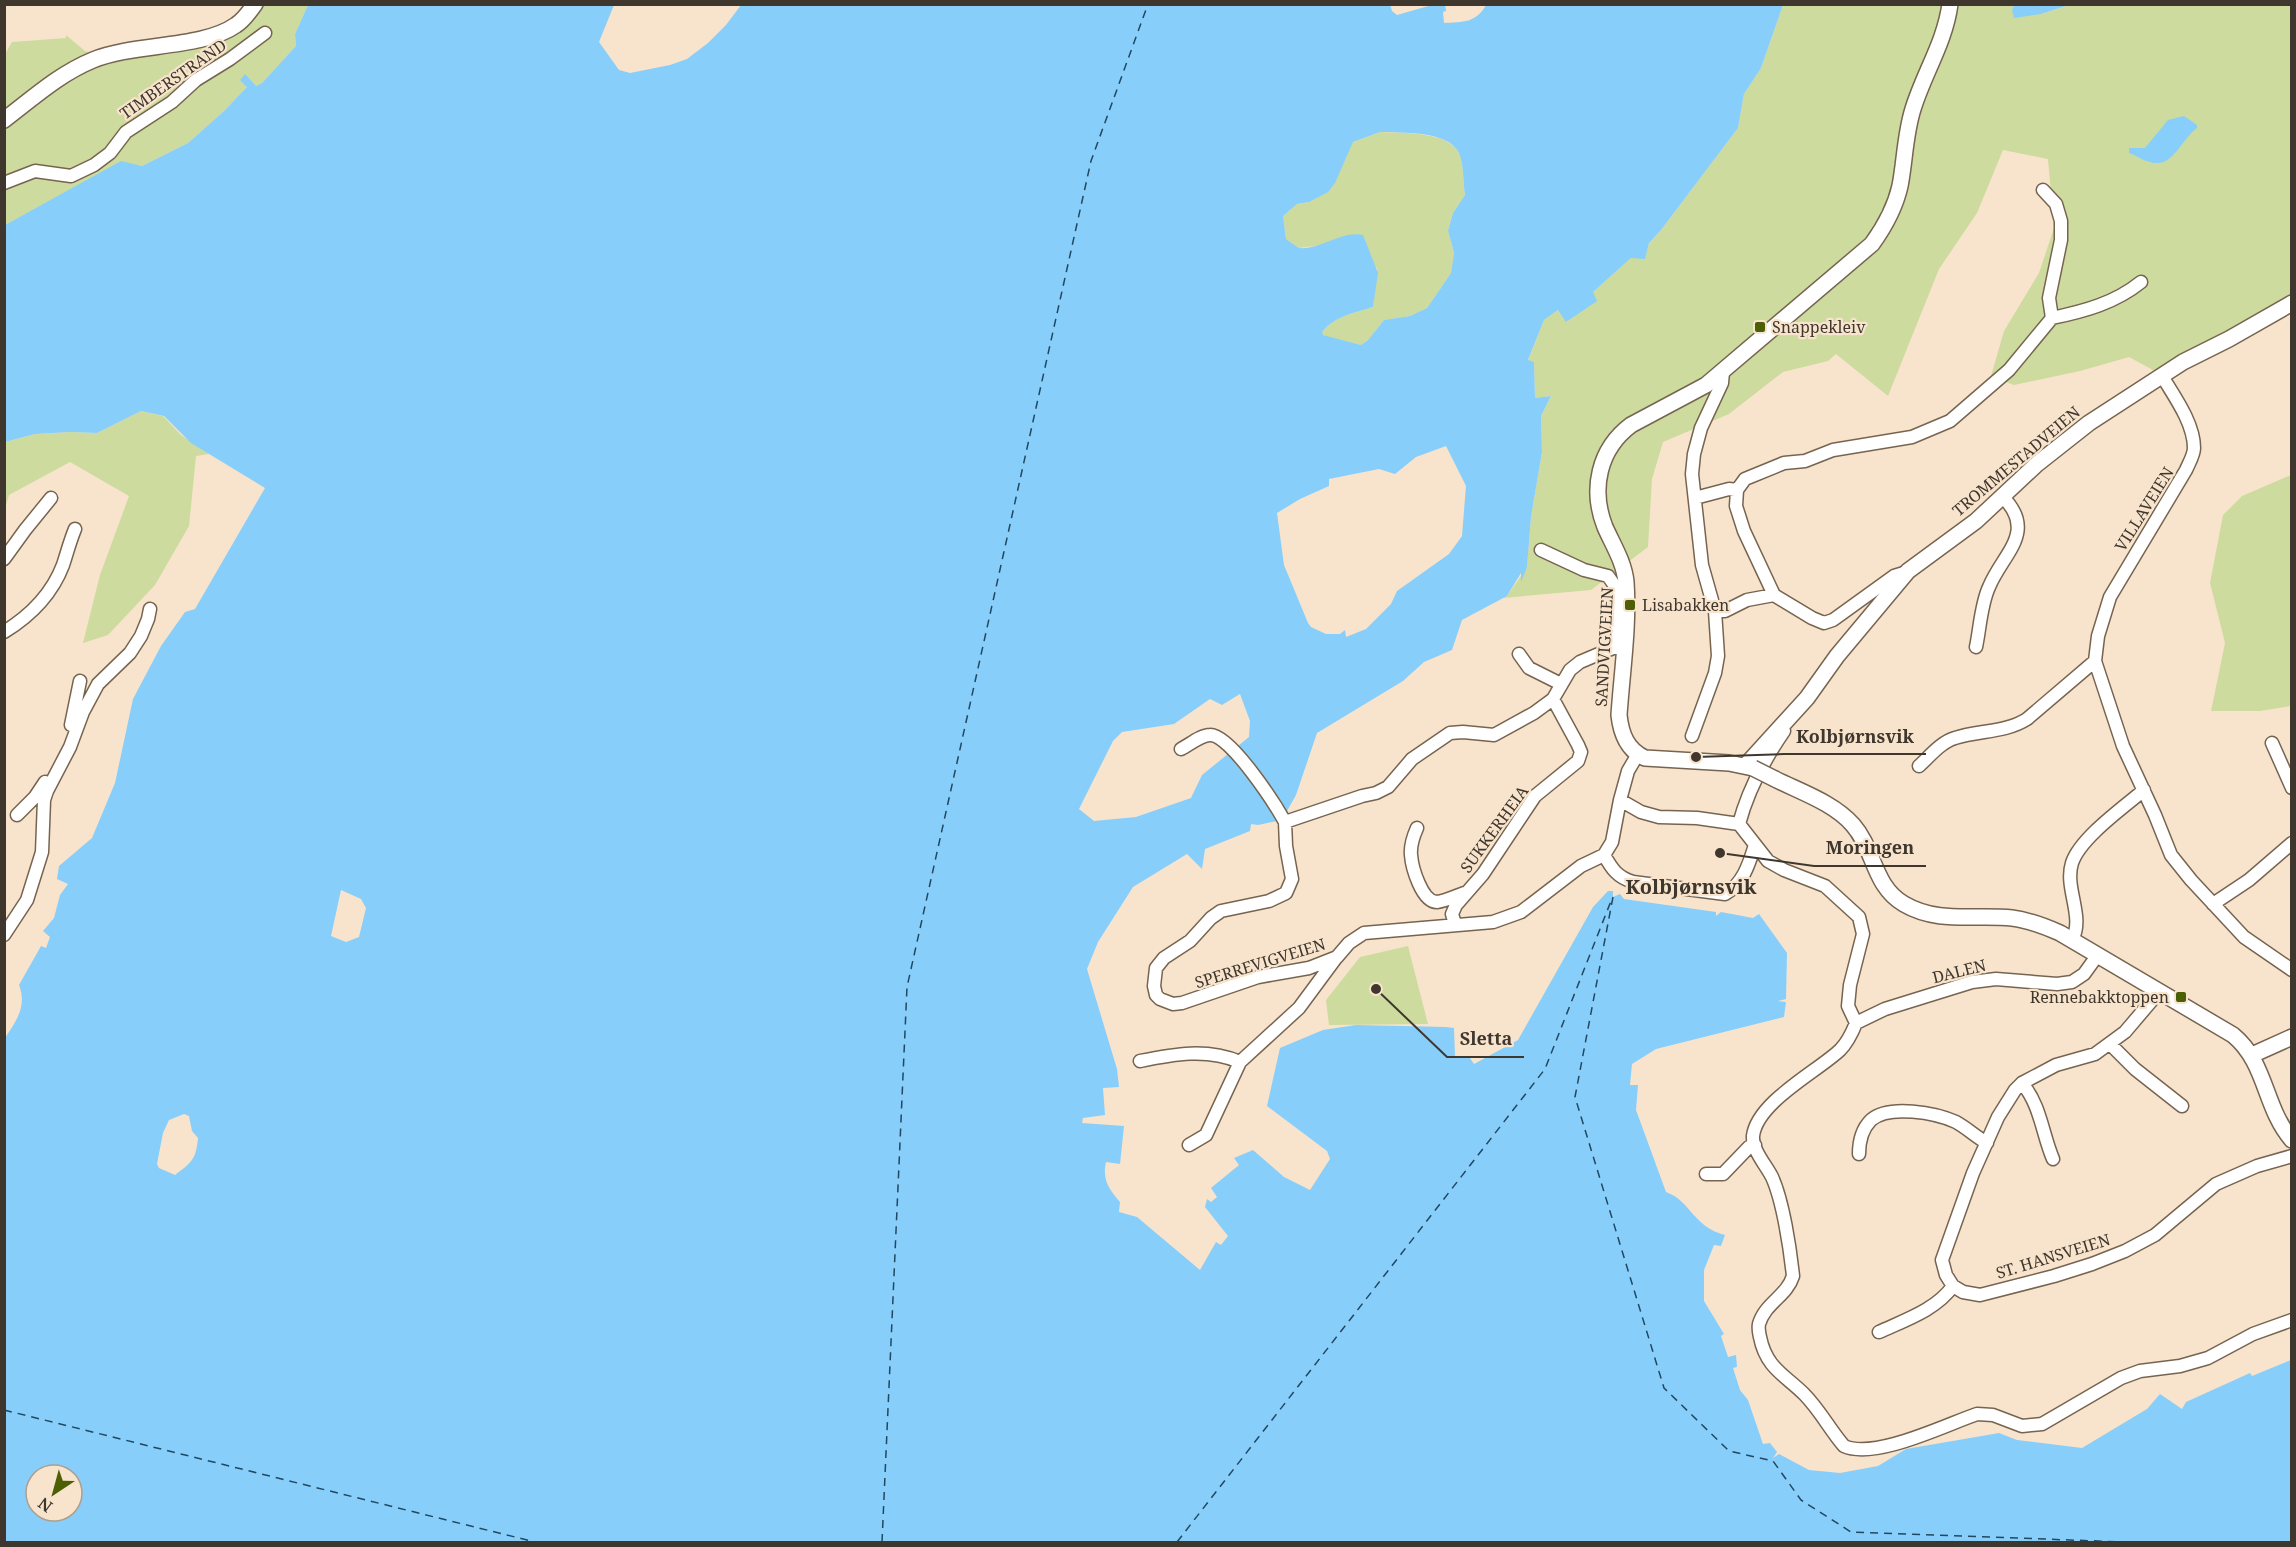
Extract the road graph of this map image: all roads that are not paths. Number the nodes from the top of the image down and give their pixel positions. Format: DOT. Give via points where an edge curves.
graph roads {
  1 [pos="255,4"];
  2 [pos="1950,4"];
  3 [pos="265,33"];
  4 [pos="4,120"];
  5 [pos="4,183"];
  6 [pos="2043,190"];
  7 [pos="2141,282"];
  8 [pos="2292,303"];
  9 [pos="2052,318"];
  10 [pos="1723,372"];
  11 [pos="2162,376"];
  12 [pos="1737,490"];
  13 [pos="2002,496"];
  14 [pos="51,498"];
  15 [pos="1695,498"];
  16 [pos="75,530"];
  17 [pos="1541,550"];
  18 [pos="4,560"];
  19 [pos="1908,572"];
  20 [pos="1774,595"];
  21 [pos="150,609"];
  22 [pos="1715,611"];
  23 [pos="5,632"];
  24 [pos="1976,646"];
  25 [pos="1621,647"];
  26 [pos="1519,654"];
  27 [pos="2095,661"];
  28 [pos="80,681"];
  29 [pos="1561,684"];
  30 [pos="1807,698"];
  31 [pos="1552,699"];
  32 [pos="1692,736"];
  33 [pos="2272,743"];
  34 [pos="1181,749"];
  35 [pos="1638,754"];
  36 [pos="1750,766"];
  37 [pos="1919,766"];
  38 [pos="56,770"];
  39 [pos="2292,788"];
  40 [pos="2144,790"];
  41 [pos="1620,800"];
  42 [pos="16,815"];
  43 [pos="1285,822"];
  44 [pos="1739,824"];
  45 [pos="1417,828"];
  46 [pos="2292,843"];
  47 [pos="1755,845"];
  48 [pos="1604,855"];
  49 [pos="1468,892"];
  50 [pos="2213,904"];
  51 [pos="1455,924"];
  52 [pos="4,935"];
  53 [pos="2072,940"];
  54 [pos="2097,956"];
  55 [pos="1337,957"];
  56 [pos="2292,970"];
  57 [pos="2158,992"];
  58 [pos="1856,1023"];
  59 [pos="2292,1037"];
  60 [pos="2110,1044"];
  61 [pos="2252,1055"];
  62 [pos="1140,1061"];
  63 [pos="1240,1062"];
  64 [pos="2022,1083"];
  65 [pos="2182,1106"];
  66 [pos="2292,1140"];
  67 [pos="1987,1143"];
  68 [pos="1189,1145"];
  69 [pos="1755,1145"];
  70 [pos="1859,1154"];
  71 [pos="2292,1156"];
  72 [pos="2053,1159"];
  73 [pos="1706,1174"];
  74 [pos="1953,1286"];
  75 [pos="2292,1320"];
  76 [pos="1879,1332"];
  1 -- 4 [label="main road" via="229,30 117,53 76,68"];
  2 -- 10 [label="main road, SANDVIGVEIEN" via="1943,37 1912,109 1900,185 1883,229 1859,257"];
  3 -- 5 [label="street, TIMBERSTRAND" via="126,132 110,153 94,165 71,176 35,171"];
  6 -- 9 [label="street" via="2056,204 2061,221 2049,298"];
  7 -- 9 [label="street" via="2105,303"];
  8 -- 11 [label="main road, TROMMESTADVEIEN"];
  9 -- 12 [label="street" via="2009,370 1950,421 1912,437 1833,450 1759,471 1745,479"];
  10 -- 15 [label="street" via="1694,454"];
  10 -- 25 [label="main road, SANDVIGVEIEN" via="1631,425 1614,439 1604,459 1598,488 1601,515 1625,578"];
  11 -- 13 [label="main road, TROMMESTADVEIEN" via="2089,423"];
  11 -- 27 [label="street, VILLAVEIEN" via="2192,434 2194,450 2181,479 2110,597"];
  12 -- 15 [label="street"];
  12 -- 20 [label="street" via="1736,506 1744,531"];
  13 -- 19 [label="main road, TROMMESTADVEIEN"];
  13 -- 24 [label="street" via="2015,516 2018,534 1988,589"];
  14 -- 18 [label="street"];
  15 -- 22 [label="street" via="1702,565"];
  16 -- 23 [label="street" via="54,583 23,620"];
  17 -- 25 [label="street" via="1584,570 1608,576 1615,586"];
  19 -- 20 [label="street" via="1894,576 1824,623"];
  19 -- 30 [label="main road, TROMMESTADVEIEN"];
  20 -- 22 [label="street"];
  21 -- 38 [label="street" via="130,653 98,684"];
  22 -- 32 [label="street" via="1715,673"];
  25 -- 29 [label="street" via="1580,662"];
  25 -- 35 [label="main road, SANDVIGVEIEN" via="1619,715 1626,742"];
  26 -- 29 [label="street" via="1529,668"];
  27 -- 37 [label="street" via="2015,727 1954,738"];
  27 -- 40 [label="street, VILLAVEIEN" via="2120,738"];
  28 -- 38 [label="street" via="72,723"];
  29 -- 31 [label="street"];
  30 -- 36 [label="main road, TROMMESTADVEIEN"];
  30 -- 44 [label="street, TROMMESTADVEIEN" via="1764,763 1745,800"];
  31 -- 43 [label="street" via="1494,735 1450,733 1412,759 1388,787"];
  31 -- 49 [label="street, SUKKERHEIA" via="1581,752 1578,761 1535,796"];
  33 -- 39 [label="street"];
  34 -- 43 [label="street, SPERREVIGVEIEN" via="1208,735 1218,736 1273,800"];
  35 -- 36 [label="main road" via="1655,759"];
  35 -- 41 [label="street" via="1628,771"];
  36 -- 53 [label="main road, bridge" via="1843,815 1862,836 1885,888 1911,908 1950,918 2027,920"];
  38 -- 42 [label="street"];
  38 -- 52 [label="street" via="44,800 42,852 27,900"];
  40 -- 50 [label="street, VILLAVEIEN" via="2171,855"];
  40 -- 53 [label="street" via="2099,828 2072,862 2077,919"];
  41 -- 44 [label="street" via="1659,817"];
  41 -- 48 [label="street" via="1612,842"];
  43 -- 55 [label="street, SPERREVIGVEIEN" via="1292,879 1286,892 1269,902 1221,911 1211,918 1156,968 1156,995 1173,1004 1182,1003 1258,977 1309,968"];
  44 -- 47 [label="street"];
  45 -- 49 [label="street, SUKKERHEIA" via="1411,856 1421,890 1429,900 1437,902"];
  46 -- 50 [label="street"];
  47 -- 48 [label="street" via="1748,867 1725,894 1633,882 1615,872"];
  47 -- 58 [label="street" via="1768,861 1825,886 1859,917 1863,934 1848,1006"];
  48 -- 51 [label="street, SPERREVIGVEIEN" via="1581,866 1521,912 1493,922"];
  49 -- 51 [label="street, SUKKERHEIA" via="1456,904 1452,914"];
  50 -- 56 [label="street, VILLAVEIEN" via="2244,937"];
  51 -- 55 [label="street, SPERREVIGVEIEN" via="1364,933"];
  53 -- 54 [label="main road"];
  54 -- 57 [label="main road"];
  54 -- 58 [label="street, DALEN" via="2084,974 2072,982 1972,982 1885,1009"];
  55 -- 63 [label="street" via="1299,1008"];
  57 -- 60 [label="street"];
  57 -- 61 [label="main road" via="2233,1035"];
  58 -- 69 [label="street" via="1839,1050 1770,1107 1757,1125"];
  59 -- 61 [label="main road"];
  60 -- 64 [label="street" via="2095,1054 2056,1065"];
  60 -- 65 [label="street" via="2134,1069"];
  61 -- 66 [label="main road" via="2273,1109"];
  62 -- 63 [label="street" via="1192,1053 1226,1056"];
  63 -- 68 [label="street" via="1206,1135"];
  64 -- 67 [label="street" via="1998,1117"];
  64 -- 72 [label="street" via="2041,1116 2044,1138"];
  67 -- 70 [label="street" via="1957,1123 1907,1111 1871,1120 1862,1133"];
  67 -- 74 [label="street" via="1942,1260"];
  69 -- 73 [label="street" via="1723,1174"];
  69 -- 75 [label="street" via="1773,1178 1793,1275 1783,1295 1763,1312 1758,1327 1762,1346 1770,1364 1805,1395 1844,1446 1853,1450 1876,1449 1977,1414 1993,1415 2022,1426 2042,1424 2121,1377 2208,1358 2253,1334"];
  71 -- 74 [label="street, ST. HANSVEIEN" via="2216,1184 2155,1235 2103,1259 1980,1295"];
  74 -- 76 [label="street" via="1918,1315"];
}
